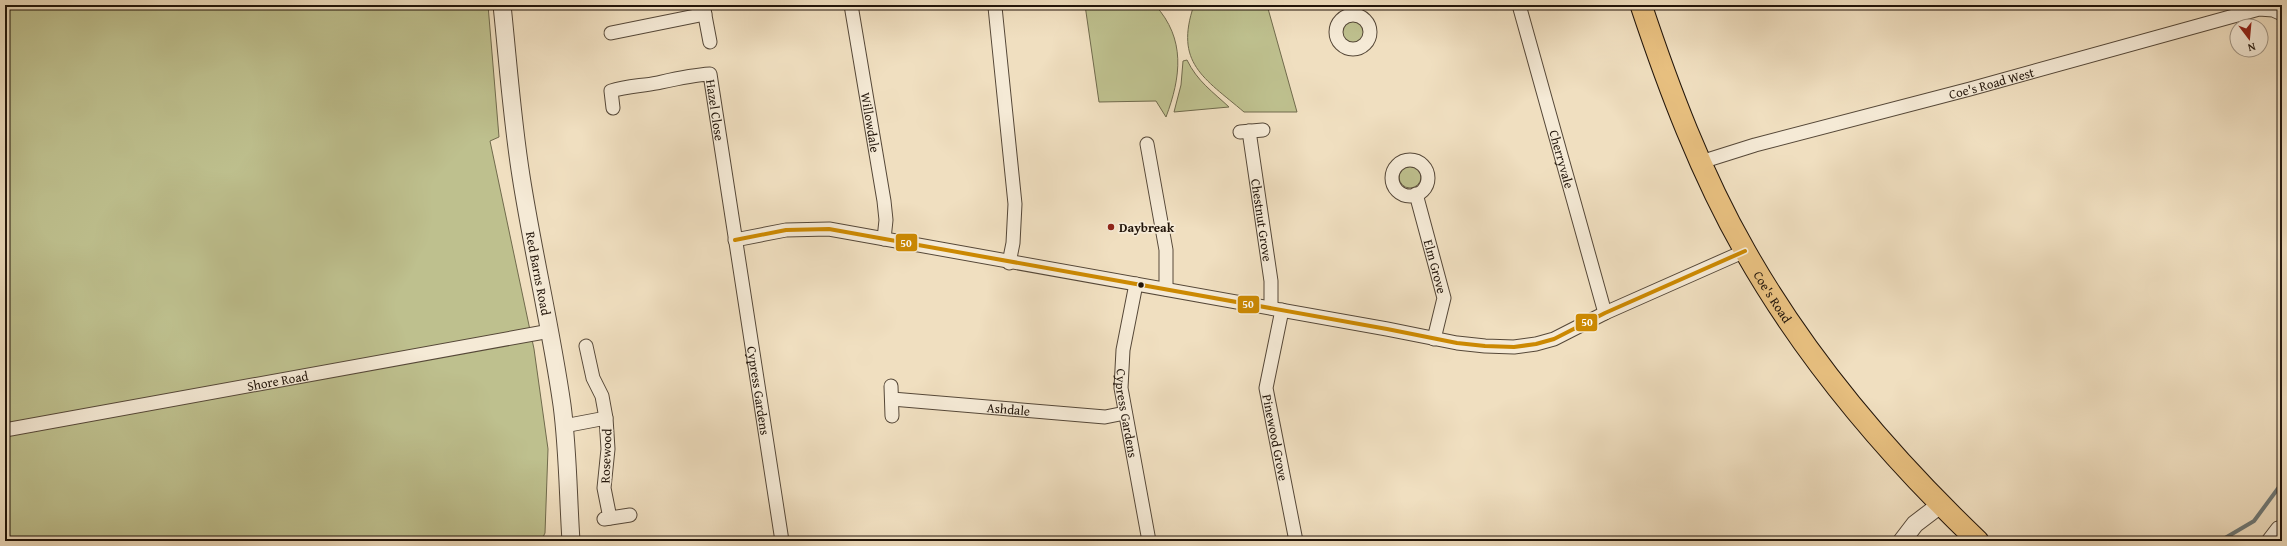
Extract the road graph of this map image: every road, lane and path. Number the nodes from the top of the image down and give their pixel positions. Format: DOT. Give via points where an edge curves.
graph roads {
  1 [pos="502,5"];
  2 [pos="851,5"];
  3 [pos="1519,5"];
  4 [pos="1641,5"];
  5 [pos="996,6"];
  6 [pos="704,9"];
  7 [pos="2282,14"];
  8 [pos="611,33"];
  9 [pos="710,42"];
  10 [pos="613,108"];
  11 [pos="1262,130"];
  12 [pos="1147,144"];
  13 [pos="1701,162"];
  14 [pos="1416,194"];
  15 [pos="734,240"];
  16 [pos="884,240"];
  17 [pos="1745,251"];
  18 [pos="1009,262"];
  19 [pos="1136,284"];
  20 [pos="1166,289"];
  21 [pos="1276,309"];
  22 [pos="1605,313"];
  23 [pos="550,331"];
  24 [pos="1434,339"];
  25 [pos="586,346"];
  26 [pos="891,386"];
  27 [pos="892,399"];
  28 [pos="1125,413"];
  29 [pos="892,416"];
  30 [pos="606,418"];
  31 [pos="564,426"];
  32 [pos="5,430"];
  33 [pos="1940,504"];
  34 [pos="630,516"];
  35 [pos="2278,528"];
  36 [pos="571,541"];
  37 [pos="782,541"];
  38 [pos="1149,541"];
  39 [pos="1296,541"];
  40 [pos="1902,541"];
  41 [pos="1978,541"];
  42 [pos="2268,541"];
  1 -- 23 [label="street, Red Barns Road" via="521,177"];
  2 -- 16 [label="street, Willowdale" via="884,201"];
  3 -- 22 [label="street, Cherryvale"];
  4 -- 13 [label="main road, Coe's Road" via="1671,92"];
  5 -- 18 [label="street" via="1015,204 1013,243"];
  6 -- 8 [label="street"];
  6 -- 9 [label="street"];
  7 -- 13 [label="street, Coe's Road West" via="2259,9 1755,145"];
  10 -- 15 [label="street, Hazel Close" via="611,91 684,76 710,74"];
  11 -- 21 [label="street, Chestnut Grove" via="1244,132"];
  12 -- 20 [label="street" via="1166,250"];
  13 -- 17 [label="main road, Coe's Road"];
  14 -- 24 [label="street, Elm Grove" via="1444,298"];
  15 -- 16 [label="street" via="786,230 829,229"];
  15 -- 37 [label="street, Cypress Gardens"];
  16 -- 18 [label="street"];
  17 -- 22 [label="street"];
  17 -- 33 [label="main road, Coe's Road" via="1804,342 1851,404"];
  18 -- 19 [label="street"];
  19 -- 20 [label="street"];
  19 -- 28 [label="street, Cypress Gardens" via="1123,350 1121,388"];
  20 -- 21 [label="street"];
  21 -- 24 [label="street"];
  21 -- 39 [label="street, Pinewood Grove" via="1266,388"];
  22 -- 24 [label="street" via="1554,339 1536,344 1514,347 1485,346"];
  23 -- 31 [label="street, Red Barns Road"];
  23 -- 32 [label="street, Shore Road"];
  25 -- 30 [label="street, Rosewood" via="593,378 602,396"];
  26 -- 27 [label="street"];
  27 -- 28 [label="street, Ashdale" via="1105,417"];
  27 -- 29 [label="street"];
  28 -- 38 [label="street, Cypress Gardens"];
  30 -- 31 [label="street, Rosewood"];
  30 -- 34 [label="street, Rosewood" via="608,449 604,488 607,518"];
  31 -- 36 [label="street, Red Barns Road"];
  33 -- 40 [label="street" via="1915,524"];
  33 -- 41 [label="main road, Coe's Road"];
  35 -- 42 [label="street"];
}
